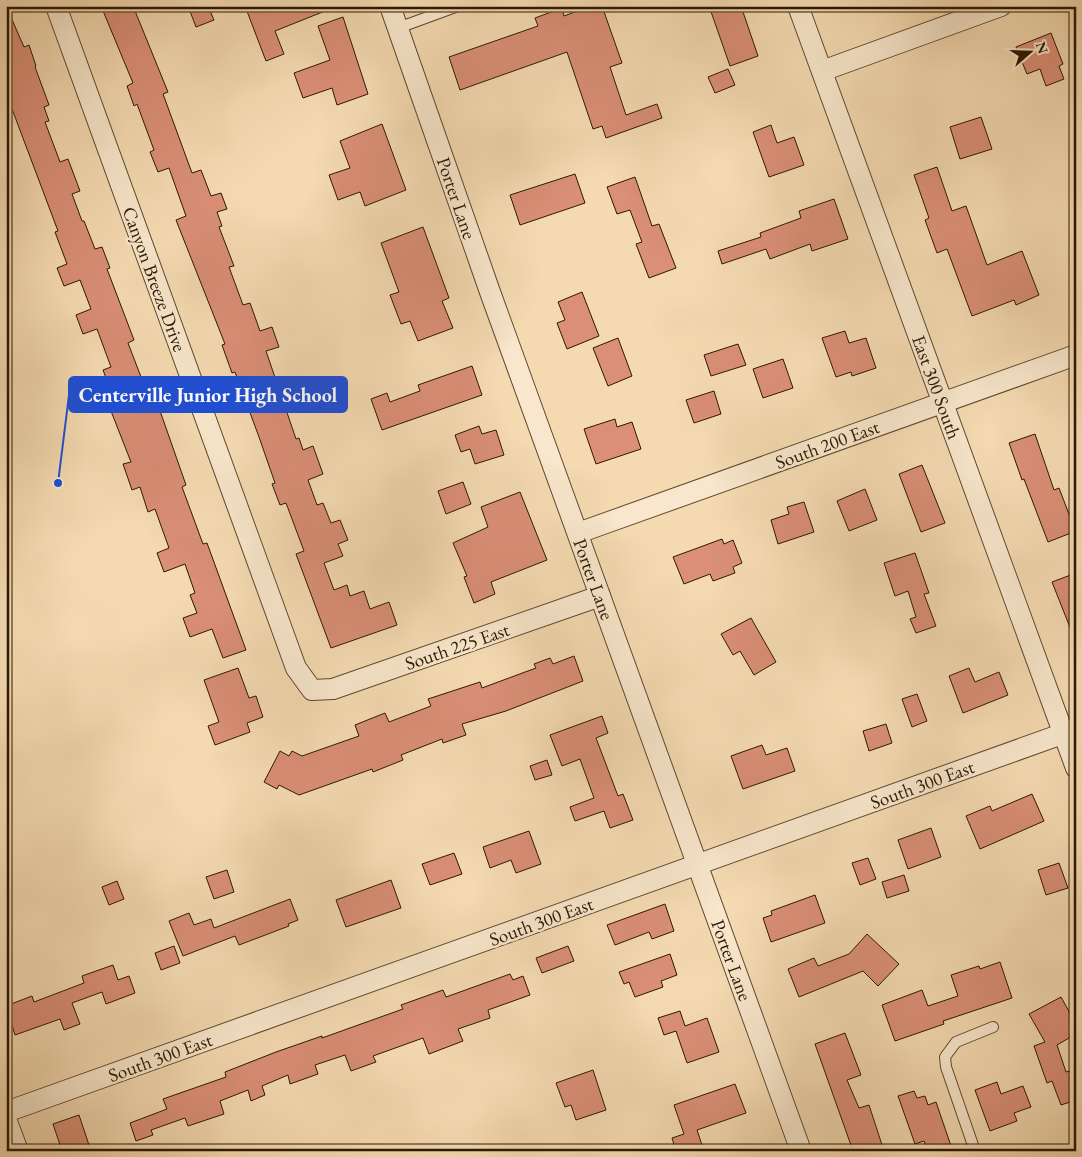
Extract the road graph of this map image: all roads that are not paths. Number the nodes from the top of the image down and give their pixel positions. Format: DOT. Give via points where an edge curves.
graph roads {
  1 [pos="56,6"];
  2 [pos="390,6"];
  3 [pos="458,6"];
  4 [pos="798,6"];
  5 [pos="1000,6"];
  6 [pos="398,28"];
  7 [pos="822,71"];
  8 [pos="1076,355"];
  9 [pos="943,403"];
  10 [pos="578,533"];
  11 [pos="600,596"];
  12 [pos="312,690"];
  13 [pos="1070,731"];
  14 [pos="1076,768"];
  15 [pos="697,864"];
  16 [pos="993,1027"];
  17 [pos="6,1112"];
  18 [pos="6,1119"];
  19 [pos="18,1151"];
  20 [pos="801,1151"];
  21 [pos="975,1151"];
  1 -- 12 [label="street, Canyon Breeze Drive" via="296,668"];
  2 -- 6 [label="street, Porter Lane"];
  3 -- 6 [label="lane"];
  4 -- 7 [label="street, East 300 South"];
  5 -- 7 [label="street"];
  6 -- 10 [label="street, Porter Lane"];
  7 -- 9 [label="street, East 300 South"];
  8 -- 9 [label="street, South 200 East"];
  9 -- 10 [label="street, South 200 East"];
  9 -- 13 [label="street, East 300 South"];
  10 -- 11 [label="street, Porter Lane"];
  11 -- 12 [label="street, South 225 East" via="333,689"];
  11 -- 15 [label="street, Porter Lane"];
  13 -- 14 [label="street, East 300 South"];
  13 -- 15 [label="street, South 300 East"];
  15 -- 17 [label="street, South 300 East"];
  15 -- 20 [label="street, Porter Lane"];
  16 -- 21 [label="lane" via="956,1042 945,1057"];
  18 -- 19 [label="street"];
}
